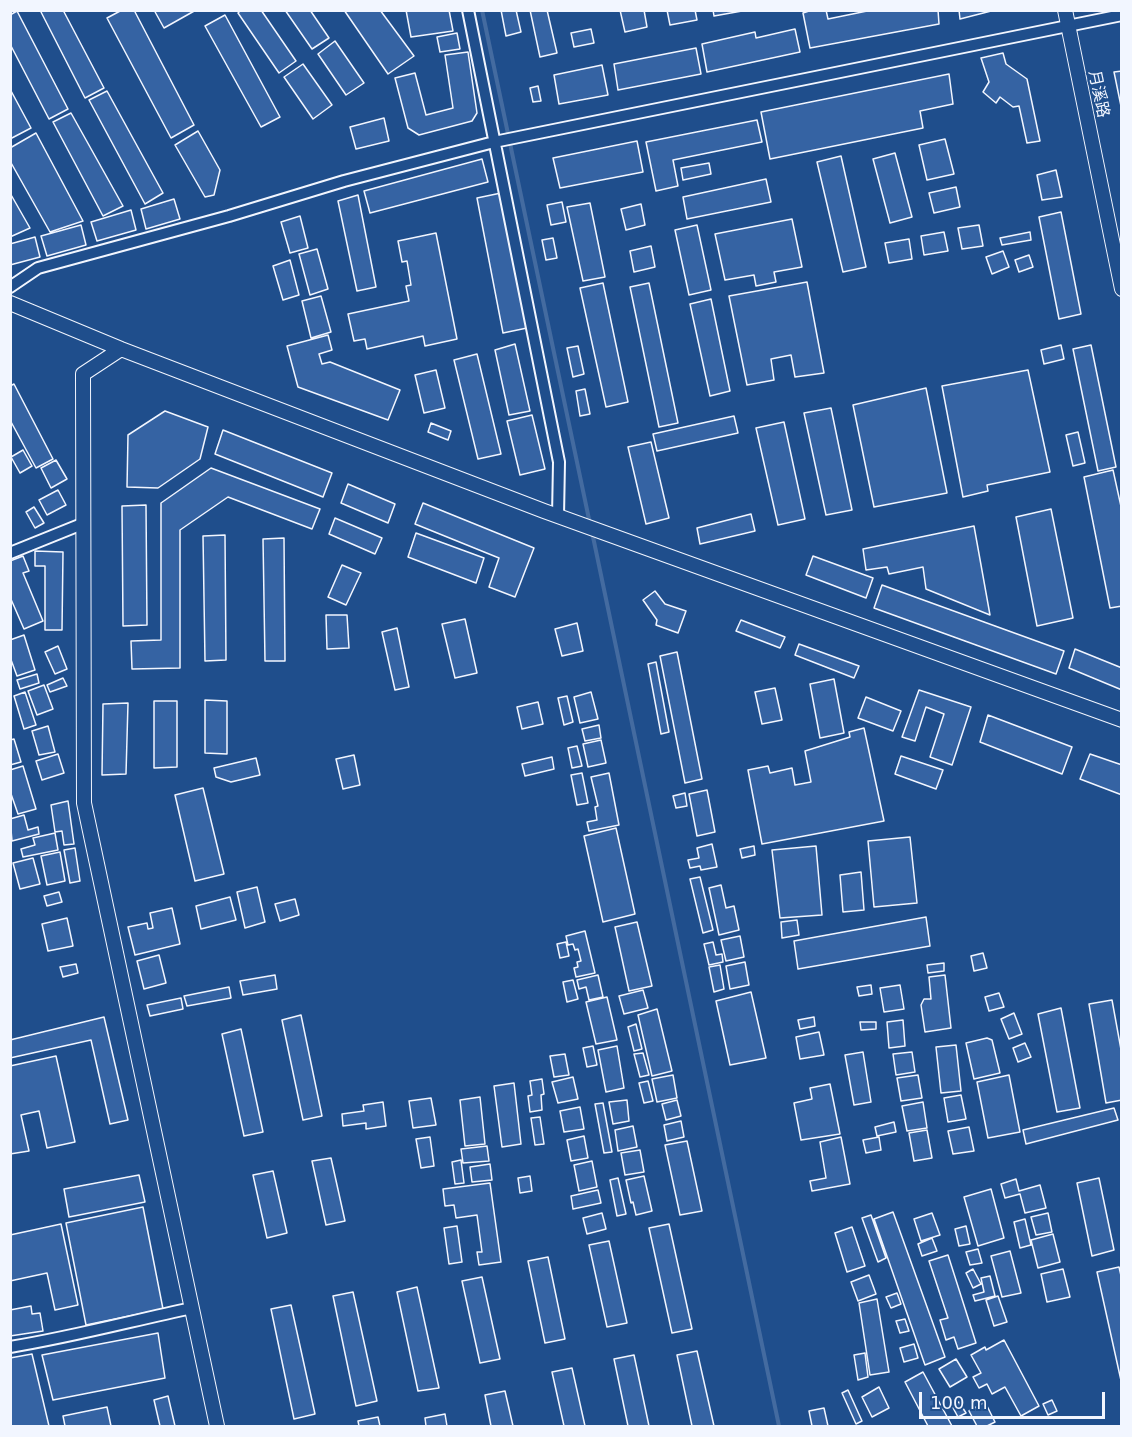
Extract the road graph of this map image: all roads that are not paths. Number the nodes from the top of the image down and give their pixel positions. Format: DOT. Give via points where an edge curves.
graph roads {
  1 [pos="468,10"];
  2 [pos="1065,10"];
  3 [pos="1122,15"];
  4 [pos="1068,26"];
  5 [pos="498,141"];
  6 [pos="10,287"];
  7 [pos="1122,289"];
  8 [pos="10,303"];
  9 [pos="121,349"];
  10 [pos="558,516"];
  11 [pos="82,524"];
  12 [pos="10,553"];
  13 [pos="1122,720"];
  14 [pos="192,1308"];
  15 [pos="10,1347"];
  16 [pos="217,1426"];
  1 -- 5 [label="street"];
  2 -- 4 [label="street, 月溪路"];
  3 -- 4 [label="street"];
  4 -- 5 [label="street"];
  4 -- 7 [label="street, 月溪路"];
  5 -- 6 [label="street" via="38,268"];
  5 -- 10 [label="street" via="560,462"];
  8 -- 9 [label="street"];
  9 -- 10 [label="street"];
  9 -- 11 [label="street" via="83,374"];
  10 -- 13 [label="street"];
  11 -- 12 [label="street"];
  11 -- 14 [label="street" via="84,804"];
  14 -- 15 [label="street"];
  14 -- 16 [label="street"];
}
